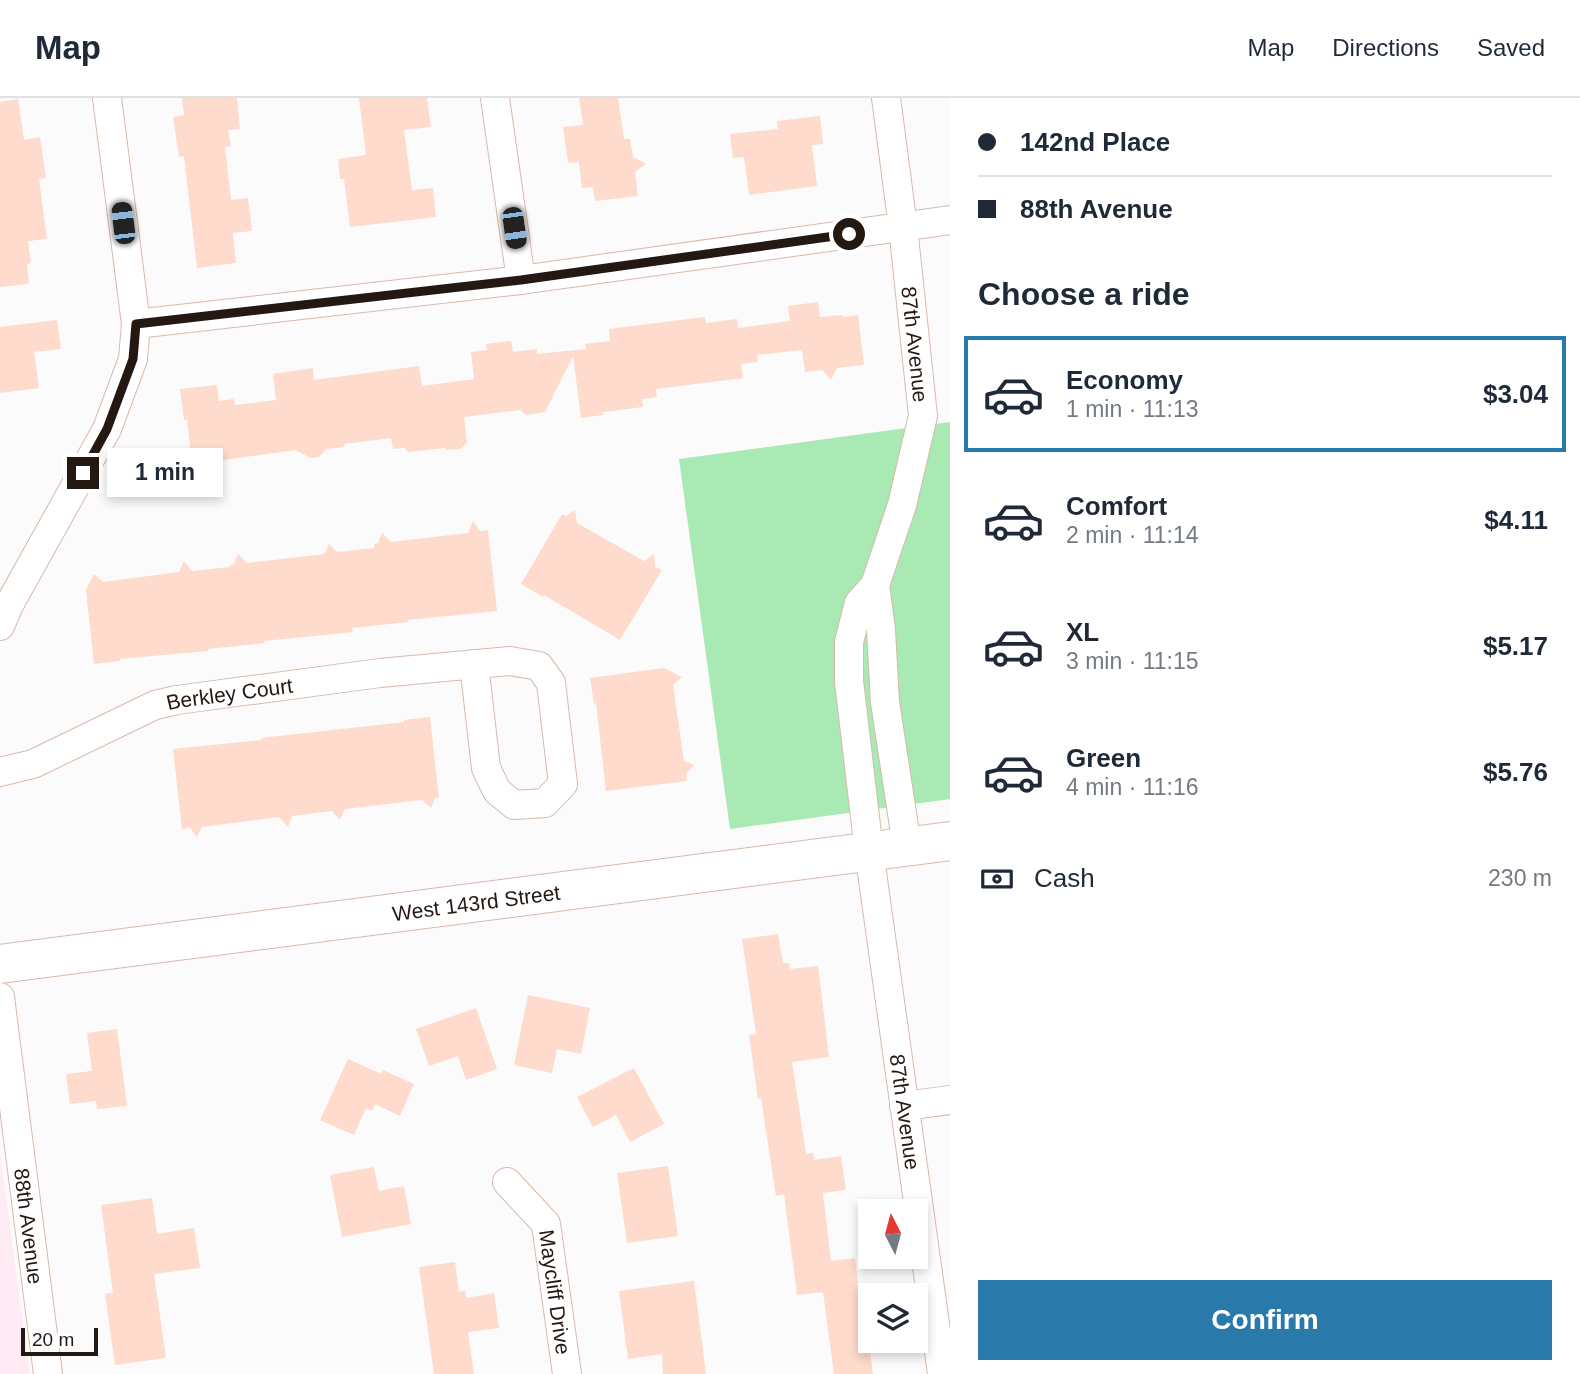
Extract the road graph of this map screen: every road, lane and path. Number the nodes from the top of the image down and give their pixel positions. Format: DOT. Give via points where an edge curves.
graph roads {
  1 [pos="107,98"];
  2 [pos="495,98"];
  3 [pos="886,98"];
  4 [pos="950,220"];
  5 [pos="903,227"];
  6 [pos="521,280"];
  7 [pos="136,324"];
  8 [pos="874,585"];
  9 [pos="0,626"];
  10 [pos="474,664"];
  11 [pos="0,772"];
  12 [pos="950,841"];
  13 [pos="907,846"];
  14 [pos="869,851"];
  15 [pos="0,964"];
  16 [pos="0,997"];
  17 [pos="950,1100"];
  18 [pos="904,1106"];
  19 [pos="507,1182"];
  20 [pos="48,1374"];
  21 [pos="567,1374"];
  22 [pos="942,1374"];
  1 -- 7 [label="street"];
  2 -- 6 [label="street"];
  3 -- 5 [label="street, 87th Avenue"];
  4 -- 5 [label="street"];
  5 -- 6 [label="street"];
  5 -- 8 [label="street, 87th Avenue" via="923,416 902,505"];
  6 -- 7 [label="street"];
  7 -- 9 [label="street" via="133,359 107,429"];
  8 -- 13 [label="street" via="885,702"];
  8 -- 14 [label="street, 87th Avenue" via="859,603 849,642 849,681"];
  10 -- 10 [label="street, Berkley Court" via="510,661 539,666 551,682 563,784 545,803 514,805 497,791 486,768"];
  10 -- 11 [label="street, Berkley Court" via="155,705 33,764"];
  12 -- 13 [label="main road, West 143rd Street"];
  13 -- 14 [label="main road, West 143rd Street"];
  14 -- 15 [label="main road, West 143rd Street"];
  14 -- 18 [label="street, 87th Avenue"];
  16 -- 20 [label="street, 88th Avenue"];
  17 -- 18 [label="street"];
  18 -- 22 [label="street, 87th Avenue"];
  19 -- 21 [label="street, Maycliff Drive" via="546,1224"];
}
